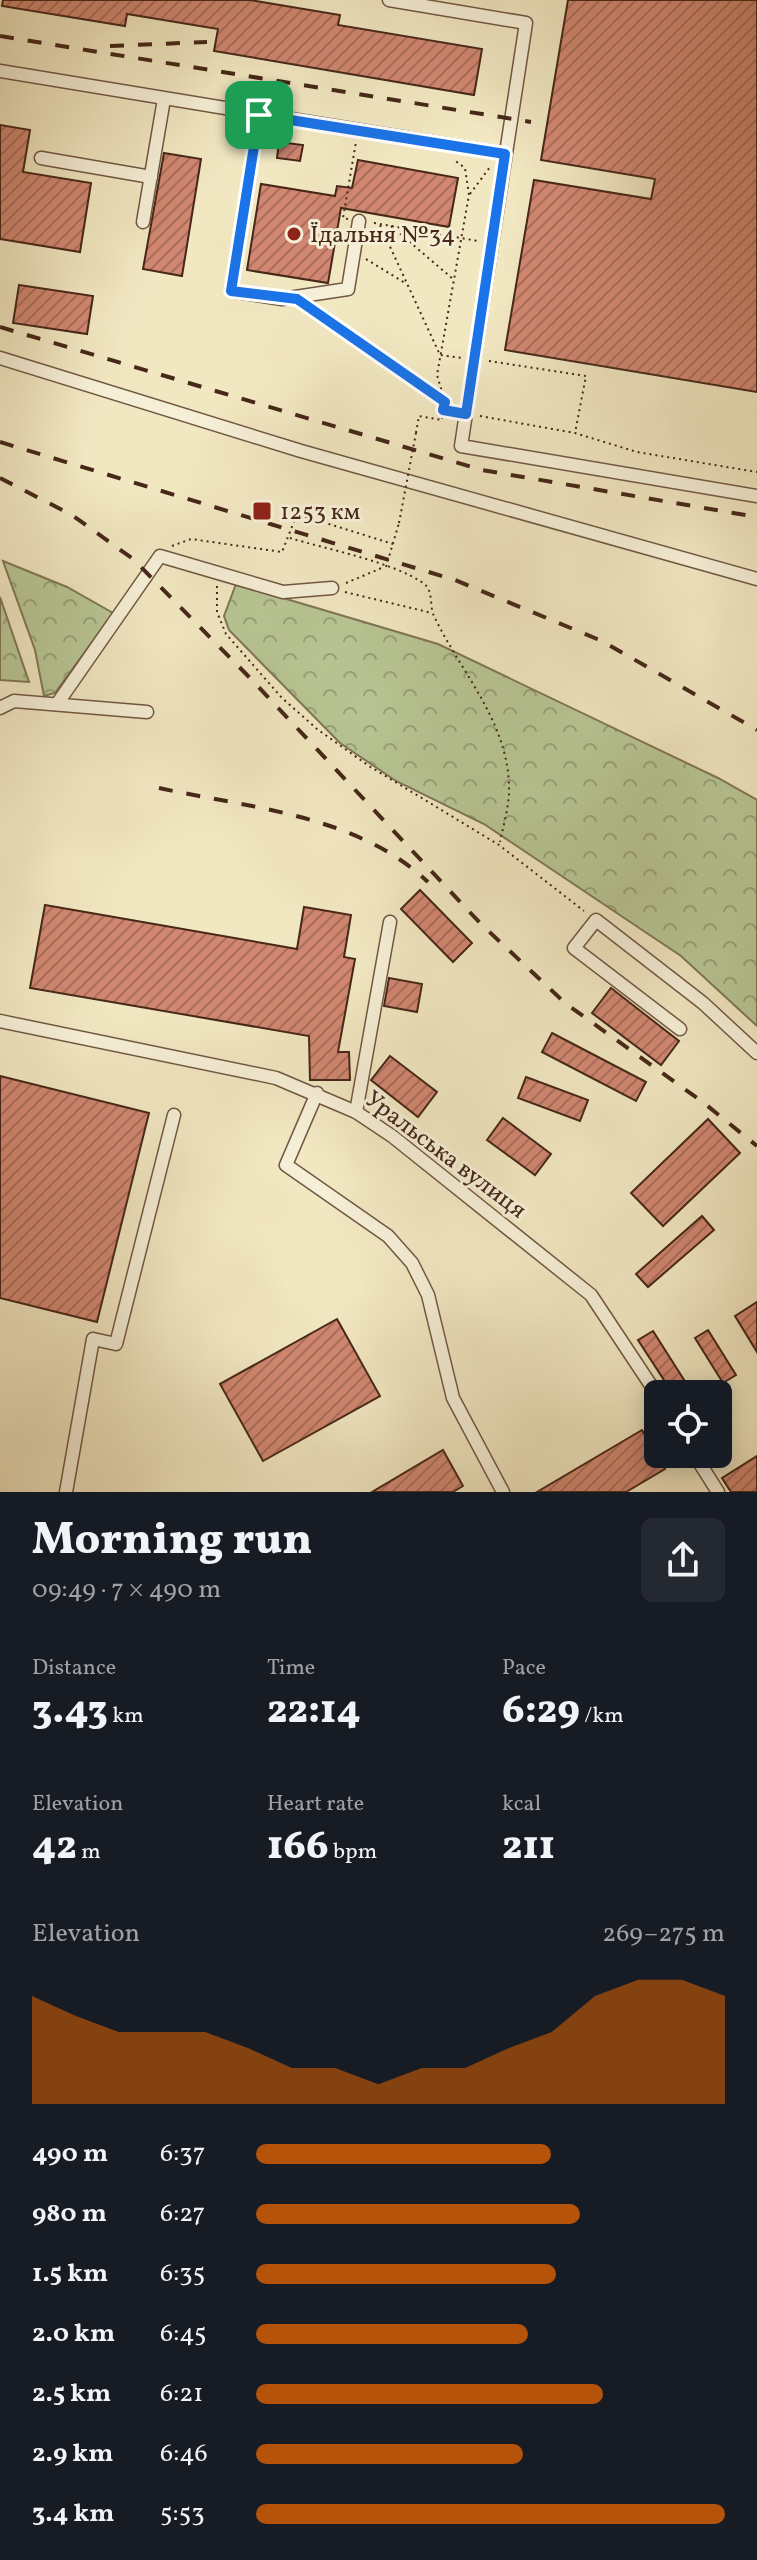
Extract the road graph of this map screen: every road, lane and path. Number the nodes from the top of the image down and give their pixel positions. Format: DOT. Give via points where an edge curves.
graph roads {
  1 [pos="389,0"];
  2 [pos="0,71"];
  3 [pos="164,99"];
  4 [pos="259,115"];
  5 [pos="357,139"];
  6 [pos="505,154"];
  7 [pos="448,155"];
  8 [pos="41,158"];
  9 [pos="151,177"];
  10 [pos="469,195"];
  11 [pos="359,221"];
  12 [pos="143,222"];
  13 [pos="380,224"];
  14 [pos="390,226"];
  15 [pos="461,238"];
  16 [pos="492,243"];
  17 [pos="354,252"];
  18 [pos="454,280"];
  19 [pos="406,284"];
  20 [pos="297,299"];
  21 [pos="440,355"];
  22 [pos="0,358"];
  23 [pos="487,361"];
  24 [pos="445,402"];
  25 [pos="443,410"];
  26 [pos="466,414"];
  27 [pos="575,433"];
  28 [pos="757,472"];
  29 [pos="757,496"];
  30 [pos="290,538"];
  31 [pos="393,544"];
  32 [pos="160,556"];
  33 [pos="386,567"];
  34 [pos="217,572"];
  35 [pos="757,579"];
  36 [pos="332,588"];
  37 [pos="432,613"];
  38 [pos="57,704"];
  39 [pos="0,708"];
  40 [pos="147,712"];
  41 [pos="499,845"];
  42 [pos="596,920"];
  43 [pos="390,922"];
  44 [pos="0,1021"];
  45 [pos="680,1029"];
  46 [pos="757,1053"];
  47 [pos="317,1093"];
  48 [pos="356,1112"];
  49 [pos="174,1115"];
  50 [pos="647,1380"];
  51 [pos="703,1468"];
  52 [pos="66,1492"];
  53 [pos="503,1492"];
  54 [pos="718,1492"];
  1 -- 6 [label="street" via="526,23"];
  2 -- 3 [label="street"];
  3 -- 4 [label="street"];
  3 -- 9 [label="street"];
  4 -- 6 [label="street"];
  4 -- 20 [label="street" via="231,291"];
  5 -- 11 [label="path" via="343,218"];
  6 -- 10 [label="path"];
  6 -- 16 [label="street"];
  7 -- 10 [label="path" via="465,168"];
  8 -- 9 [label="street"];
  9 -- 12 [label="street"];
  10 -- 15 [label="path"];
  11 -- 13 [label="path"];
  11 -- 17 [label="street"];
  13 -- 14 [label="path"];
  13 -- 19 [label="path"];
  14 -- 15 [label="path"];
  14 -- 18 [label="path"];
  15 -- 16 [label="path"];
  15 -- 18 [label="path"];
  16 -- 26 [label="street"];
  17 -- 19 [label="path"];
  17 -- 20 [label="street" via="348,289"];
  18 -- 21 [label="path"];
  19 -- 21 [label="path"];
  20 -- 24 [label="path"];
  21 -- 24 [label="path" via="437,375"];
  22 -- 35 [label="street" via="301,451"];
  23 -- 27 [label="path" via="586,376"];
  24 -- 25 [label="path"];
  25 -- 26 [label="path"];
  25 -- 31 [label="path, bridge" via="442,420 419,416"];
  26 -- 27 [label="path"];
  26 -- 29 [label="street" via="461,446"];
  27 -- 28 [label="path" via="637,452"];
  30 -- 31 [label="path" via="297,514"];
  30 -- 32 [label="path" via="282,552 191,539"];
  30 -- 33 [label="path"];
  31 -- 33 [label="path"];
  32 -- 34 [label="street"];
  32 -- 38 [label="street"];
  33 -- 36 [label="path"];
  33 -- 37 [label="path" via="424,583"];
  34 -- 36 [label="street" via="283,592"];
  34 -- 41 [label="path" via="221,624 282,698 369,766"];
  36 -- 37 [label="path"];
  37 -- 41 [label="path" via="479,691 503,744 509,794"];
  38 -- 39 [label="street" via="14,701"];
  38 -- 40 [label="street"];
  41 -- 42 [label="path"];
  42 -- 45 [label="street" via="574,948"];
  42 -- 46 [label="street" via="703,1003"];
  43 -- 48 [label="street"];
  44 -- 47 [label="street, Уральська вулиця" via="276,1078"];
  47 -- 48 [label="street, Уральська вулиця"];
  47 -- 53 [label="street" via="286,1165 388,1236 412,1263 428,1295 453,1398"];
  48 -- 50 [label="street, Уральська вулиця" via="591,1295"];
  49 -- 52 [label="street" via="116,1344 93,1339"];
  51 -- 54 [label="street"];
}
